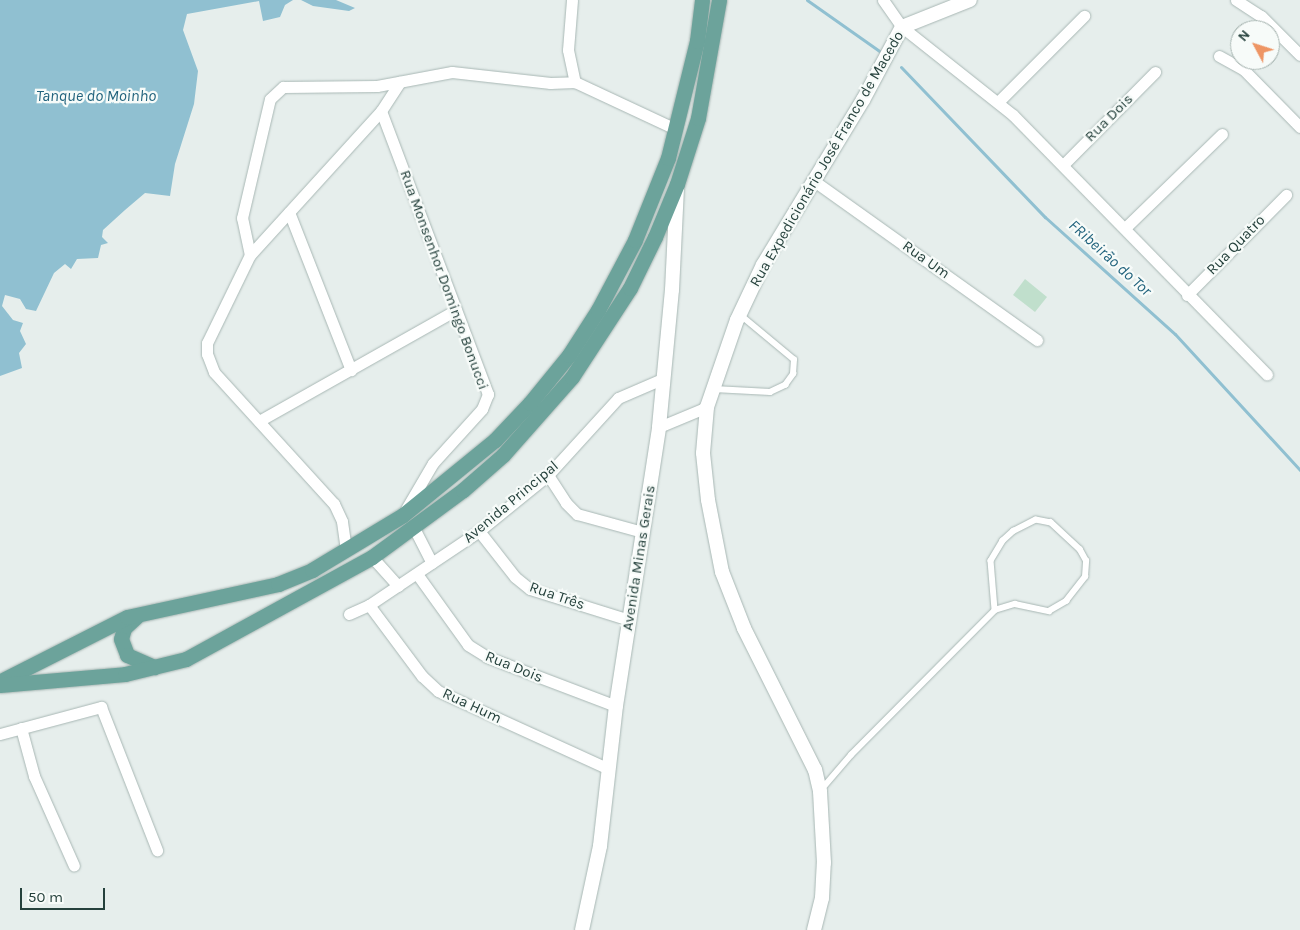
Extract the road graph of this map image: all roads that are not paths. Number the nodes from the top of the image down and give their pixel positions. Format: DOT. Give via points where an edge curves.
graph roads {
  1 [pos="572,0"];
  2 [pos="702,0"];
  3 [pos="719,0"];
  4 [pos="883,0"];
  5 [pos="970,0"];
  6 [pos="1236,0"];
  7 [pos="1084,16"];
  8 [pos="902,27"];
  9 [pos="1300,55"];
  10 [pos="1219,56"];
  11 [pos="1155,72"];
  12 [pos="400,82"];
  13 [pos="575,82"];
  14 [pos="998,102"];
  15 [pos="381,111"];
  16 [pos="1300,127"];
  17 [pos="676,129"];
  18 [pos="1222,134"];
  19 [pos="1063,165"];
  20 [pos="814,181"];
  21 [pos="677,184"];
  22 [pos="1286,194"];
  23 [pos="289,212"];
  24 [pos="1125,228"];
  25 [pos="250,255"];
  26 [pos="1187,295"];
  27 [pos="456,310"];
  28 [pos="740,314"];
  29 [pos="1037,340"];
  30 [pos="351,370"];
  31 [pos="1267,374"];
  32 [pos="662,379"];
  33 [pos="712,388"];
  34 [pos="706,407"];
  35 [pos="259,421"];
  36 [pos="659,427"];
  37 [pos="548,475"];
  38 [pos="403,515"];
  39 [pos="414,528"];
  40 [pos="479,531"];
  41 [pos="643,532"];
  42 [pos="346,550"];
  43 [pos="372,557"];
  44 [pos="432,564"];
  45 [pos="417,574"];
  46 [pos="398,586"];
  47 [pos="369,605"];
  48 [pos="995,610"];
  49 [pos="349,614"];
  50 [pos="138,615"];
  51 [pos="629,620"];
  52 [pos="154,667"];
  53 [pos="0,683"];
  54 [pos="616,706"];
  55 [pos="21,728"];
  56 [pos="0,734"];
  57 [pos="608,768"];
  58 [pos="820,791"];
  59 [pos="157,850"];
  60 [pos="74,866"];
  61 [pos="582,930"];
  62 [pos="814,930"];
  1 -- 13 [label="street" via="568,50"];
  2 -- 17 [label="main road" via="697,41"];
  3 -- 21 [label="main road" via="698,118"];
  4 -- 8 [label="street"];
  5 -- 8 [label="street, Rua Expedicionário José Franco de Macedo"];
  6 -- 9 [label="street" via="1261,16"];
  7 -- 14 [label="street"];
  8 -- 14 [label="street"];
  8 -- 20 [label="street, Rua Expedicionário José Franco de Macedo" via="864,100"];
  10 -- 16 [label="street" via="1244,70"];
  11 -- 19 [label="street, Rua Dois"];
  12 -- 13 [label="street" via="452,72 550,84"];
  12 -- 15 [label="street"];
  12 -- 25 [label="street" via="283,87 274,93 242,218"];
  13 -- 17 [label="street"];
  14 -- 19 [label="street"];
  15 -- 23 [label="street"];
  15 -- 27 [label="street, Rua Monsenhor Domingo Bonucci"];
  17 -- 38 [label="main road" via="668,158 635,240 598,310 568,355 530,404 495,440"];
  18 -- 24 [label="street"];
  19 -- 24 [label="street"];
  20 -- 28 [label="street, Rua Expedicionário José Franco de Macedo" via="763,264"];
  20 -- 29 [label="street, Rua Um"];
  21 -- 32 [label="street, Avenida Minas Gerais" via="672,290"];
  21 -- 39 [label="main road" via="630,288 572,377 503,454"];
  22 -- 26 [label="street, Rua Quatro"];
  23 -- 25 [label="street"];
  23 -- 30 [label="street"];
  24 -- 26 [label="street"];
  25 -- 35 [label="street" via="212,330 207,354 214,372"];
  26 -- 31 [label="street"];
  27 -- 30 [label="street"];
  27 -- 38 [label="street, Rua Monsenhor Domingo Bonucci" via="486,385 486,401 433,463"];
  28 -- 33 [label="street, Rua Expedicionário José Franco de Macedo"];
  28 -- 33 [label="lane" via="794,360 792,374 785,385 770,392"];
  30 -- 35 [label="street"];
  32 -- 36 [label="street, Avenida Minas Gerais"];
  32 -- 37 [label="street, Avenida Principal" via="618,398"];
  33 -- 34 [label="street, Rua Expedicionário José Franco de Macedo"];
  34 -- 36 [label="street"];
  34 -- 58 [label="street, Rua Expedicionário José Franco de Macedo" via="703,453 722,572 744,628 811,762"];
  35 -- 42 [label="street" via="334,504 342,521"];
  36 -- 41 [label="street, Avenida Minas Gerais"];
  37 -- 40 [label="street, Avenida Principal"];
  37 -- 41 [label="street" via="577,514"];
  38 -- 42 [label="main road"];
  39 -- 43 [label="main road"];
  39 -- 44 [label="street"];
  40 -- 44 [label="street, Avenida Principal"];
  40 -- 51 [label="street, Rua Três" via="515,576 530,589"];
  41 -- 51 [label="street, Avenida Minas Gerais"];
  42 -- 50 [label="main road" via="278,584"];
  43 -- 46 [label="street"];
  43 -- 52 [label="main road" via="234,635 186,659"];
  44 -- 45 [label="street, Avenida Principal"];
  45 -- 46 [label="street, Avenida Principal"];
  45 -- 54 [label="street, Rua Dois" via="468,645 487,657"];
  46 -- 47 [label="street, Avenida Principal"];
  47 -- 49 [label="street, Avenida Principal"];
  47 -- 57 [label="street, Rua Hum" via="422,676 438,691"];
  48 -- 48 [label="lane" via="1015,604 1049,611 1066,601 1086,578 1086,561 1080,550 1051,523 1036,520 1025,524 996,551 990,571"];
  48 -- 58 [label="lane" via="851,755"];
  50 -- 52 [label="main road" via="124,628 121,639 127,655"];
  50 -- 53 [label="main road" via="127,617"];
  51 -- 54 [label="street, Avenida Minas Gerais"];
  52 -- 53 [label="main road" via="125,674"];
  54 -- 57 [label="street, Avenida Minas Gerais"];
  55 -- 56 [label="street"];
  55 -- 59 [label="street" via="101,707"];
  55 -- 60 [label="street" via="34,776"];
  57 -- 61 [label="street, Avenida Minas Gerais" via="600,846"];
  58 -- 62 [label="street, Rua Expedicionário José Franco de Macedo" via="824,863"];
}
